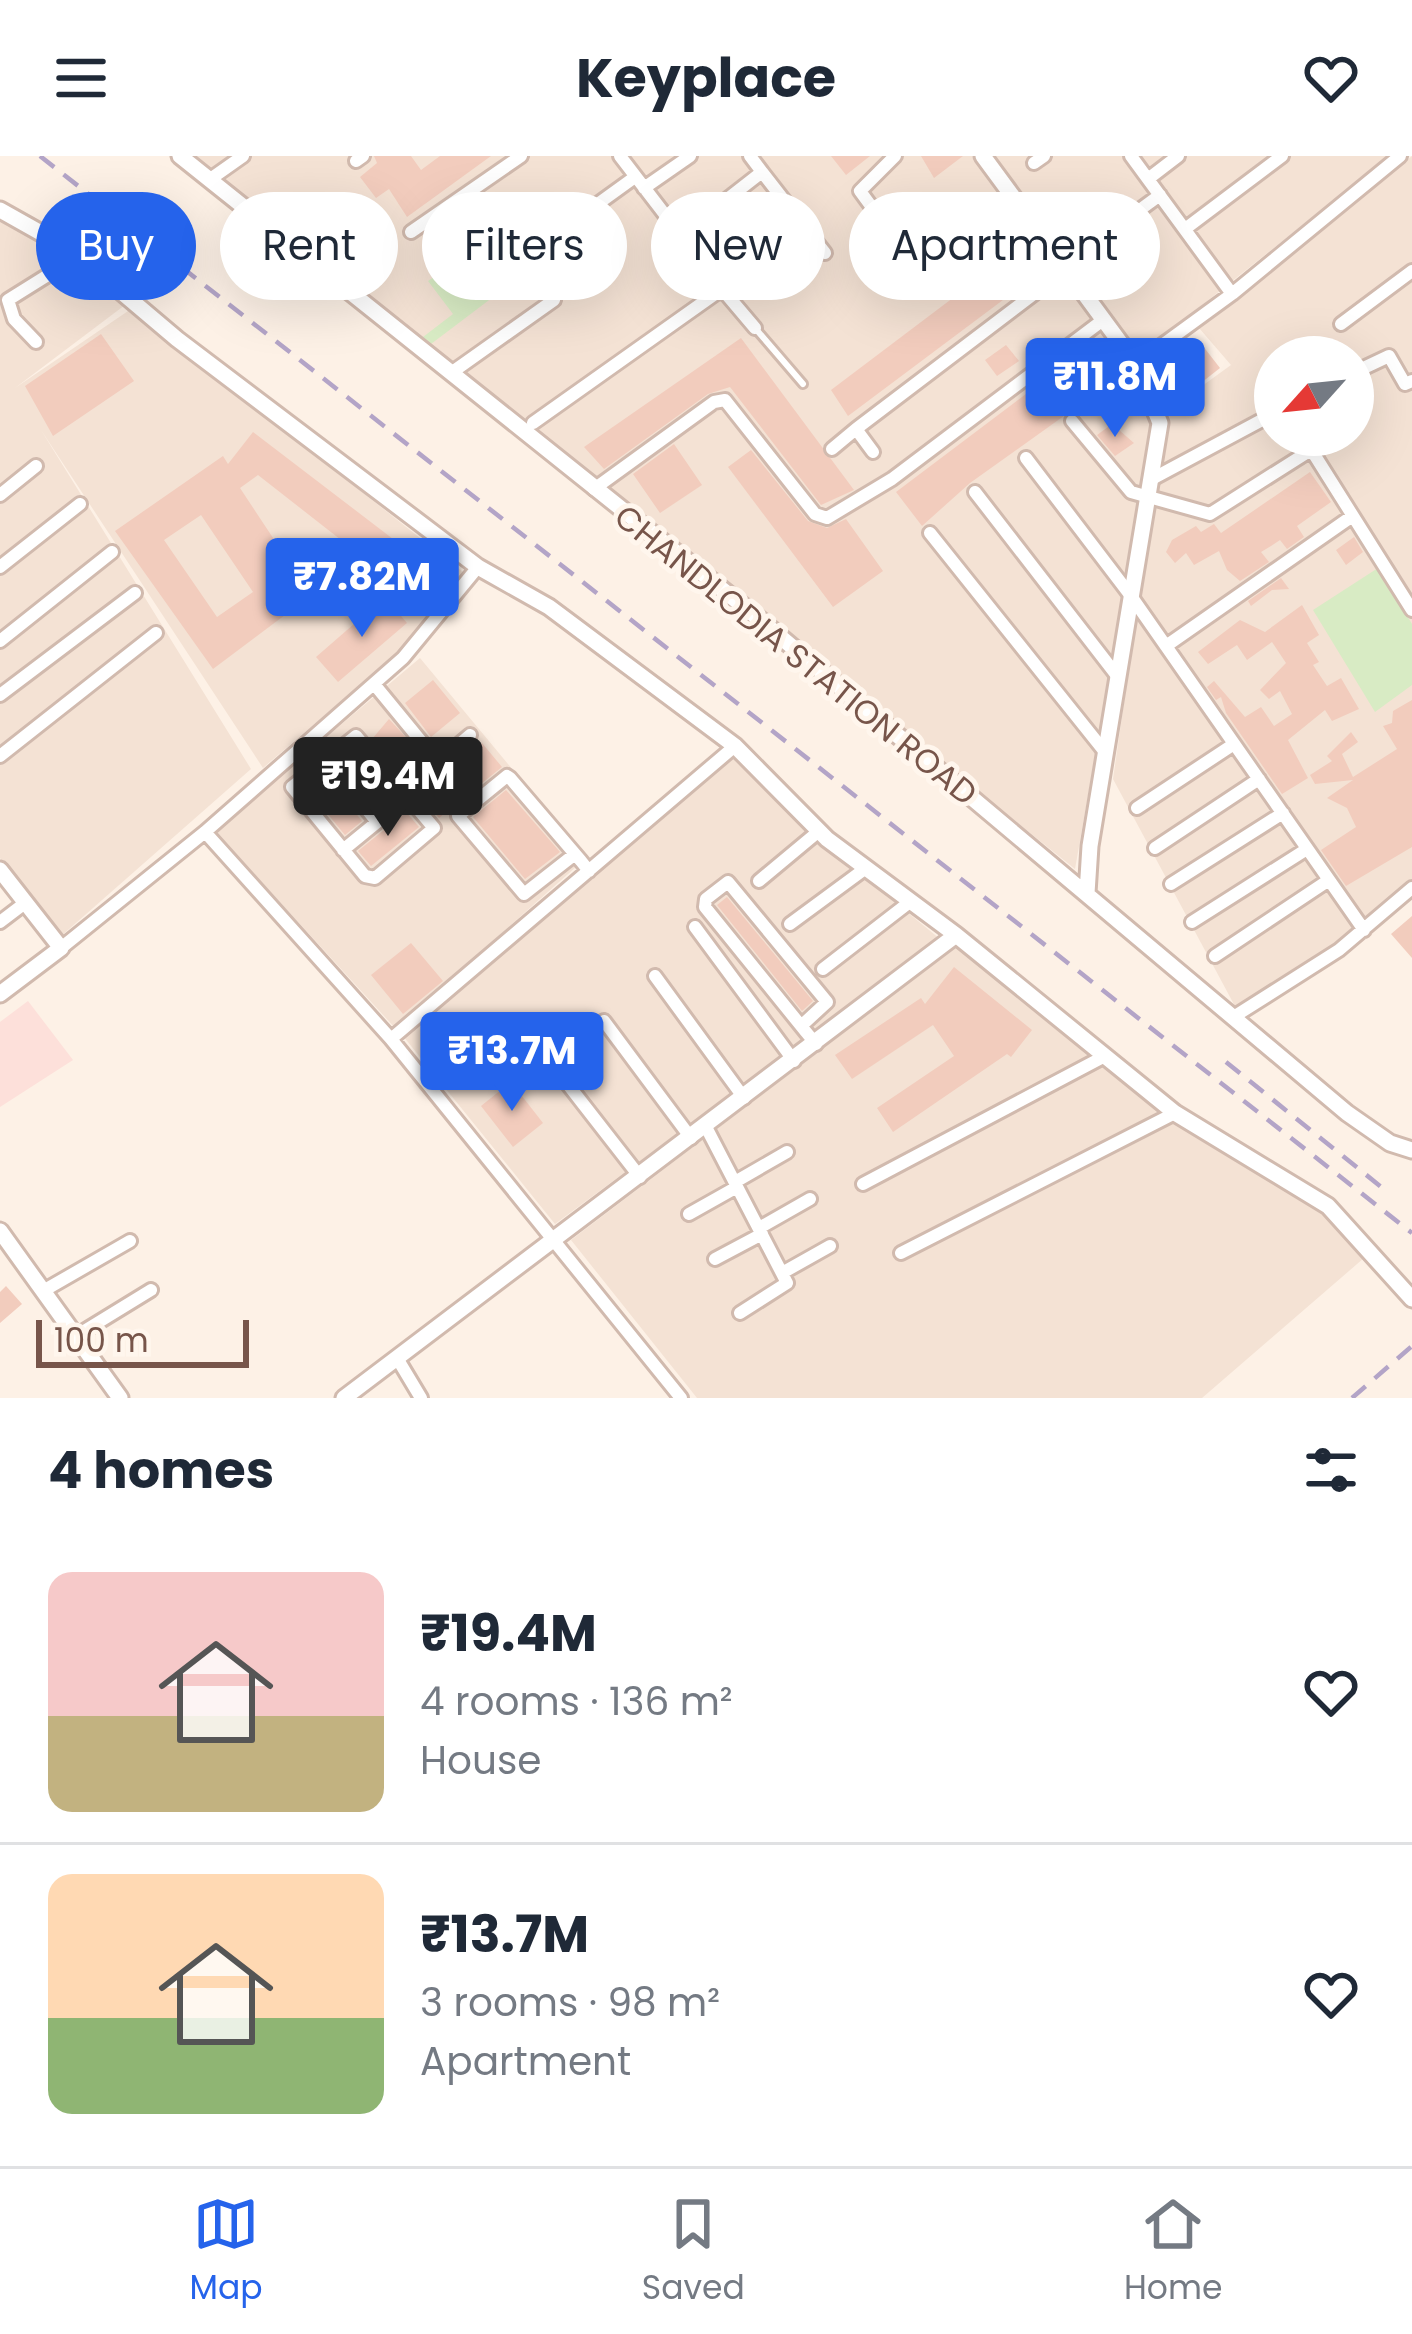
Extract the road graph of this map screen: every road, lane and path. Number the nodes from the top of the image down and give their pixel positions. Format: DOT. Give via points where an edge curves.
graph roads {
  1 [pos="181,156"];
  2 [pos="243,156"];
  3 [pos="521,156"];
  4 [pos="620,156"];
  5 [pos="690,156"];
  6 [pos="750,156"];
  7 [pos="895,156"];
  8 [pos="982,156"];
  9 [pos="1131,156"];
  10 [pos="1178,156"];
  11 [pos="1282,156"];
  12 [pos="1400,156"];
  13 [pos="762,172"];
  14 [pos="1148,179"];
  15 [pos="209,180"];
  16 [pos="639,183"];
  17 [pos="625,192"];
  18 [pos="736,192"];
  19 [pos="778,192"];
  20 [pos="861,192"];
  21 [pos="1009,192"];
  22 [pos="1158,192"];
  23 [pos="1160,195"];
  24 [pos="651,199"];
  25 [pos="0,210"];
  26 [pos="1185,229"];
  27 [pos="36,230"];
  28 [pos="411,232"];
  29 [pos="1412,271"];
  30 [pos="36,282"];
  31 [pos="1232,294"];
  32 [pos="131,300"];
  33 [pos="554,300"];
  34 [pos="708,300"];
  35 [pos="731,300"];
  36 [pos="1026,300"];
  37 [pos="1087,300"];
  38 [pos="1103,320"];
  39 [pos="1341,324"];
  40 [pos="755,328"];
  41 [pos="36,342"];
  42 [pos="1374,363"];
  43 [pos="1136,364"];
  44 [pos="452,373"];
  45 [pos="1412,381"];
  46 [pos="803,384"];
  47 [pos="1072,421"];
  48 [pos="533,423"];
  49 [pos="1254,424"];
  50 [pos="856,429"];
  51 [pos="832,448"];
  52 [pos="873,452"];
  53 [pos="1302,456"];
  54 [pos="1315,456"];
  55 [pos="1026,458"];
  56 [pos="36,466"];
  57 [pos="1150,480"];
  58 [pos="594,489"];
  59 [pos="975,492"];
  60 [pos="0,495"];
  61 [pos="1147,500"];
  62 [pos="80,504"];
  63 [pos="1351,517"];
  64 [pos="930,532"];
  65 [pos="112,552"];
  66 [pos="0,567"];
  67 [pos="478,567"];
  68 [pos="135,593"];
  69 [pos="1131,596"];
  70 [pos="1410,604"];
  71 [pos="156,633"];
  72 [pos="0,639"];
  73 [pos="1166,646"];
  74 [pos="1118,676"];
  75 [pos="374,684"];
  76 [pos="0,695"];
  77 [pos="470,735"];
  78 [pos="310,740"];
  79 [pos="1234,744"];
  80 [pos="735,746"];
  81 [pos="1105,752"];
  82 [pos="0,756"];
  83 [pos="324,758"];
  84 [pos="1258,779"];
  85 [pos="409,796"];
  86 [pos="1136,808"];
  87 [pos="1282,813"];
  88 [pos="377,822"];
  89 [pos="819,831"];
  90 [pos="205,832"];
  91 [pos="1155,848"];
  92 [pos="1307,849"];
  93 [pos="343,850"];
  94 [pos="575,854"];
  95 [pos="866,868"];
  96 [pos="0,871"];
  97 [pos="589,871"];
  98 [pos="1329,880"];
  99 [pos="759,881"];
  100 [pos="1171,884"];
  101 [pos="1087,893"];
  102 [pos="1409,897"];
  103 [pos="911,902"];
  104 [pos="25,903"];
  105 [pos="0,922"];
  106 [pos="1192,922"];
  107 [pos="790,925"];
  108 [pos="695,927"];
  109 [pos="1364,930"];
  110 [pos="956,935"];
  111 [pos="61,948"];
  112 [pos="1215,956"];
  113 [pos="823,969"];
  114 [pos="655,976"];
  115 [pos="0,994"];
  116 [pos="1235,1016"];
  117 [pos="604,1022"];
  118 [pos="801,1026"];
  119 [pos="391,1039"];
  120 [pos="816,1044"];
  121 [pos="1105,1056"];
  122 [pos="794,1061"];
  123 [pos="559,1073"];
  124 [pos="744,1098"];
  125 [pos="1175,1113"];
  126 [pos="706,1127"];
  127 [pos="691,1138"];
  128 [pos="1412,1150"];
  129 [pos="787,1152"];
  130 [pos="640,1177"];
  131 [pos="736,1184"];
  132 [pos="863,1184"];
  133 [pos="810,1199"];
  134 [pos="689,1214"];
  135 [pos="0,1231"];
  136 [pos="760,1231"];
  137 [pos="557,1239"];
  138 [pos="130,1241"];
  139 [pos="830,1246"];
  140 [pos="901,1253"];
  141 [pos="715,1259"];
  142 [pos="782,1273"];
  143 [pos="43,1291"];
  144 [pos="152,1291"];
  145 [pos="1412,1299"];
  146 [pos="740,1312"];
  147 [pos="76,1336"];
  148 [pos="397,1358"];
  149 [pos="120,1398"];
  150 [pos="344,1398"];
  151 [pos="421,1398"];
  152 [pos="681,1398"];
  1 -- 15 [label="street, CHANDLODIA STATION ROAD"];
  2 -- 15 [label="street"];
  3 -- 28 [label="street"];
  4 -- 16 [label="street"];
  5 -- 16 [label="street"];
  6 -- 13 [label="street"];
  7 -- 20 [label="street"];
  8 -- 21 [label="street"];
  9 -- 14 [label="street"];
  10 -- 14 [label="street"];
  11 -- 26 [label="street"];
  12 -- 31 [label="street"];
  13 -- 18 [label="street"];
  13 -- 19 [label="street"];
  14 -- 22 [label="street"];
  15 -- 44 [label="street, CHANDLODIA STATION ROAD"];
  16 -- 17 [label="street"];
  16 -- 24 [label="street"];
  23 -- 26 [label="street"];
  25 -- 27 [label="street"];
  26 -- 31 [label="street"];
  29 -- 39 [label="street"];
  30 -- 41 [label="street" via="8,300"];
  31 -- 43 [label="street"];
  32 -- 67 [label="street"];
  33 -- 44 [label="street"];
  34 -- 48 [label="street"];
  35 -- 40 [label="street"];
  36 -- 50 [label="street"];
  37 -- 38 [label="street"];
  38 -- 43 [label="street"];
  38 -- 58 [label="street" via="892,479 826,518 814,514 725,400"];
  40 -- 46 [label="lane"];
  42 -- 45 [label="street" via="1389,356 1405,384"];
  43 -- 57 [label="street" via="1160,423"];
  44 -- 58 [label="street, CHANDLODIA STATION ROAD"];
  47 -- 61 [label="street" via="1124,486"];
  49 -- 57 [label="street"];
  50 -- 51 [label="street"];
  50 -- 52 [label="street"];
  53 -- 61 [label="street" via="1210,514"];
  54 -- 63 [label="street"];
  55 -- 69 [label="street"];
  56 -- 60 [label="street"];
  57 -- 61 [label="street"];
  58 -- 101 [label="street, CHANDLODIA STATION ROAD"];
  59 -- 74 [label="street"];
  61 -- 69 [label="street"];
  62 -- 66 [label="street"];
  63 -- 70 [label="street"];
  63 -- 73 [label="street"];
  64 -- 81 [label="street"];
  65 -- 72 [label="street"];
  67 -- 75 [label="street"];
  67 -- 80 [label="street" via="549,607"];
  68 -- 76 [label="street"];
  69 -- 73 [label="street"];
  69 -- 74 [label="street"];
  71 -- 82 [label="street"];
  73 -- 79 [label="street"];
  74 -- 81 [label="street"];
  75 -- 77 [label="street" via="434,757 444,758"];
  75 -- 78 [label="street"];
  78 -- 83 [label="street"];
  78 -- 90 [label="street"];
  79 -- 84 [label="street"];
  79 -- 86 [label="street"];
  80 -- 89 [label="street"];
  80 -- 97 [label="street"];
  81 -- 101 [label="street"];
  83 -- 85 [label="street" via="356,736"];
  83 -- 88 [label="street"];
  83 -- 93 [label="street" via="292,787"];
  84 -- 87 [label="street"];
  84 -- 91 [label="street"];
  85 -- 88 [label="street"];
  85 -- 93 [label="street" via="434,828 381,873 365,876"];
  87 -- 92 [label="street"];
  87 -- 100 [label="street"];
  88 -- 93 [label="street"];
  89 -- 95 [label="street"];
  89 -- 99 [label="street"];
  90 -- 111 [label="street"];
  90 -- 119 [label="street"];
  92 -- 98 [label="street"];
  92 -- 106 [label="street"];
  94 -- 94 [label="street" via="507,776 458,816 524,894"];
  94 -- 97 [label="street"];
  95 -- 103 [label="street"];
  95 -- 107 [label="street"];
  96 -- 104 [label="street"];
  97 -- 119 [label="street"];
  98 -- 109 [label="street"];
  98 -- 112 [label="street"];
  101 -- 116 [label="street, CHANDLODIA STATION ROAD"];
  102 -- 109 [label="street"];
  103 -- 110 [label="street"];
  103 -- 113 [label="street"];
  104 -- 105 [label="street"];
  104 -- 111 [label="street"];
  108 -- 122 [label="street"];
  109 -- 116 [label="street"];
  110 -- 120 [label="street"];
  110 -- 121 [label="street"];
  111 -- 115 [label="street"];
  114 -- 124 [label="street"];
  116 -- 128 [label="street, CHANDLODIA STATION ROAD" via="1347,1113"];
  117 -- 127 [label="street"];
  118 -- 118 [label="street" via="705,907 728,881 826,1002"];
  118 -- 120 [label="street"];
  119 -- 137 [label="street"];
  120 -- 122 [label="street"];
  121 -- 125 [label="street"];
  121 -- 132 [label="street"];
  122 -- 124 [label="street"];
  123 -- 130 [label="street"];
  124 -- 126 [label="street"];
  125 -- 140 [label="street"];
  125 -- 145 [label="street" via="1328,1206"];
  126 -- 127 [label="street"];
  126 -- 131 [label="street"];
  127 -- 130 [label="street"];
  129 -- 131 [label="street"];
  130 -- 137 [label="street"];
  131 -- 134 [label="street"];
  131 -- 136 [label="street"];
  133 -- 136 [label="street"];
  135 -- 143 [label="street"];
  136 -- 141 [label="street"];
  136 -- 142 [label="street"];
  137 -- 148 [label="street"];
  137 -- 152 [label="street"];
  138 -- 143 [label="street"];
  139 -- 142 [label="street"];
  142 -- 146 [label="street" via="785,1287"];
  143 -- 147 [label="street"];
  144 -- 147 [label="street"];
  147 -- 149 [label="street"];
  148 -- 150 [label="street"];
  148 -- 151 [label="street"];
}
